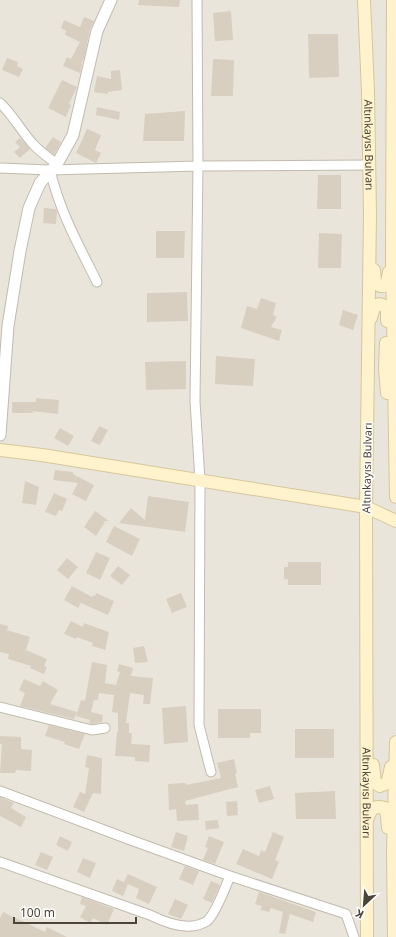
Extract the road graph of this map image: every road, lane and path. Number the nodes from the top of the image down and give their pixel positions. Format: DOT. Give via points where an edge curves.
graph roads {
  1 [pos="111,0"];
  2 [pos="197,0"];
  3 [pos="364,0"];
  4 [pos="392,0"];
  5 [pos="394,45"];
  6 [pos="0,103"];
  7 [pos="369,165"];
  8 [pos="198,166"];
  9 [pos="53,167"];
  10 [pos="0,168"];
  11 [pos="370,191"];
  12 [pos="392,247"];
  13 [pos="97,282"];
  14 [pos="369,326"];
  15 [pos="3,356"];
  16 [pos="395,417"];
  17 [pos="0,435"];
  18 [pos="0,450"];
  19 [pos="200,480"];
  20 [pos="396,497"];
  21 [pos="366,507"];
  22 [pos="396,521"];
  23 [pos="366,663"];
  24 [pos="0,707"];
  25 [pos="105,728"];
  26 [pos="396,742"];
  27 [pos="211,772"];
  28 [pos="0,791"];
  29 [pos="366,821"];
  30 [pos="0,862"];
  31 [pos="230,876"];
  32 [pos="394,908"];
  33 [pos="354,937"];
  34 [pos="367,937"];
  35 [pos="394,937"];
  1 -- 9 [label="street" via="97,31 73,135"];
  2 -- 8 [label="street"];
  3 -- 7 [label="main road, Altınkayısı Bulvarı"];
  4 -- 5 [label="main road, Altınkayısı Bulvarı"];
  5 -- 12 [label="main road, Altınkayısı Bulvarı"];
  6 -- 9 [label="street"];
  7 -- 8 [label="street"];
  7 -- 11 [label="main road, Altınkayısı Bulvarı"];
  8 -- 9 [label="street"];
  8 -- 19 [label="street" via="195,401"];
  9 -- 10 [label="street"];
  9 -- 13 [label="street" via="55,189 68,225"];
  9 -- 15 [label="street" via="40,183 29,208"];
  11 -- 12 [label="main road" via="374,211 374,282 378,286 385,286 387,282"];
  11 -- 14 [label="main road, Altınkayısı Bulvarı"];
  12 -- 16 [label="main road, Altınkayısı Bulvarı"];
  14 -- 16 [label="main road" via="375,306 378,304 387,308 385,368 388,395"];
  14 -- 21 [label="main road, Altınkayısı Bulvarı"];
  15 -- 17 [label="street"];
  16 -- 20 [label="main road, Altınkayısı Bulvarı"];
  18 -- 19 [label="main road"];
  19 -- 21 [label="main road"];
  19 -- 27 [label="street" via="199,725"];
  21 -- 22 [label="main road"];
  21 -- 23 [label="main road, Altınkayısı Bulvarı"];
  23 -- 26 [label="main road" via="372,694 373,774 375,783 380,786 388,780"];
  23 -- 29 [label="main road, Altınkayısı Bulvarı"];
  24 -- 25 [label="street" via="92,730"];
  26 -- 32 [label="main road"];
  28 -- 31 [label="street"];
  29 -- 32 [label="main road" via="374,808 385,808 388,895"];
  29 -- 34 [label="main road, Altınkayısı Bulvarı"];
  30 -- 31 [label="street" via="161,920 191,927 208,920"];
  31 -- 33 [label="street" via="346,914"];
  32 -- 35 [label="main road"];
}
